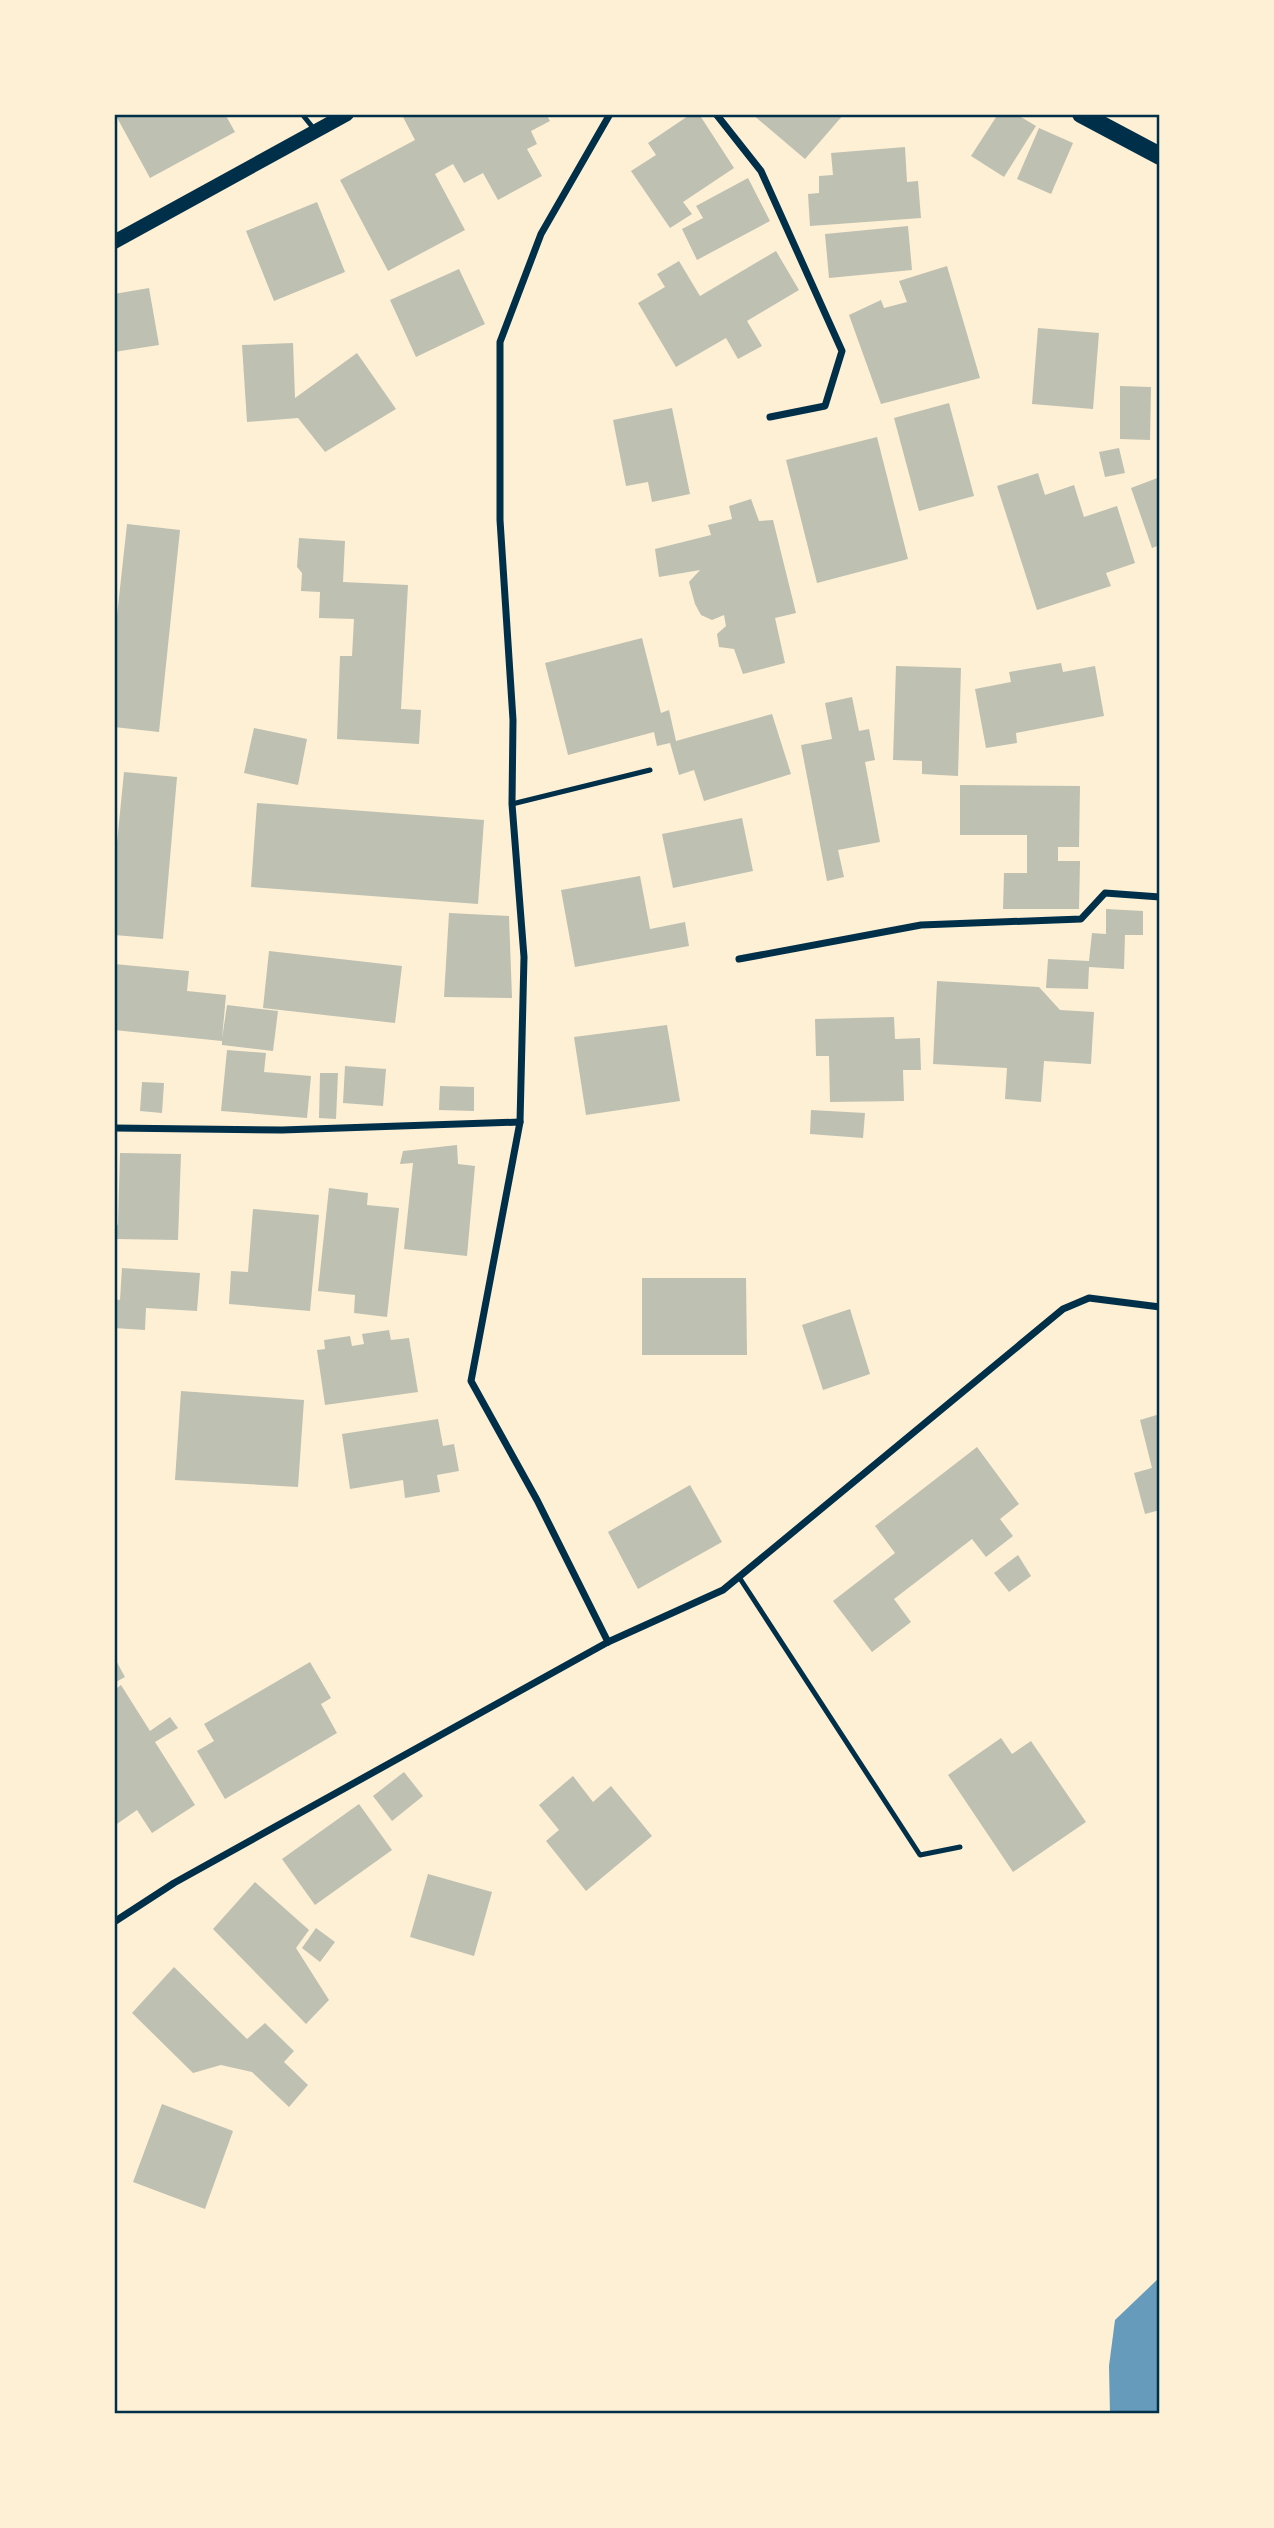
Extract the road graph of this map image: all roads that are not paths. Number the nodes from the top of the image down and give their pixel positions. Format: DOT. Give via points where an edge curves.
graph roads {
  1 [pos="302,114"];
  2 [pos="348,114"];
  3 [pos="610,114"];
  4 [pos="716,114"];
  5 [pos="1081,114"];
  6 [pos="316,132"];
  7 [pos="1160,156"];
  8 [pos="114,242"];
  9 [pos="769,417"];
  10 [pos="650,770"];
  11 [pos="512,804"];
  12 [pos="1160,897"];
  13 [pos="739,959"];
  14 [pos="520,1122"];
  15 [pos="114,1128"];
  16 [pos="1160,1307"];
  17 [pos="739,1577"];
  18 [pos="608,1642"];
  19 [pos="960,1847"];
  20 [pos="114,1922"];
  1 -- 6 [label="lane"];
  2 -- 6 [label="main road"];
  3 -- 11 [label="street" via="541,234 500,342 500,520 513,720"];
  4 -- 9 [label="street" via="761,171 842,351 825,406"];
  5 -- 7 [label="main road"];
  6 -- 8 [label="main road"];
  10 -- 11 [label="lane"];
  11 -- 14 [label="street" via="524,957"];
  12 -- 13 [label="street" via="1105,893 1081,919 921,925"];
  14 -- 15 [label="street" via="282,1130"];
  14 -- 18 [label="street" via="471,1381"];
  16 -- 17 [label="street" via="1089,1298 1063,1309"];
  17 -- 18 [label="street" via="723,1590"];
  17 -- 19 [label="lane" via="920,1855"];
  18 -- 20 [label="street" via="174,1883"];
}
